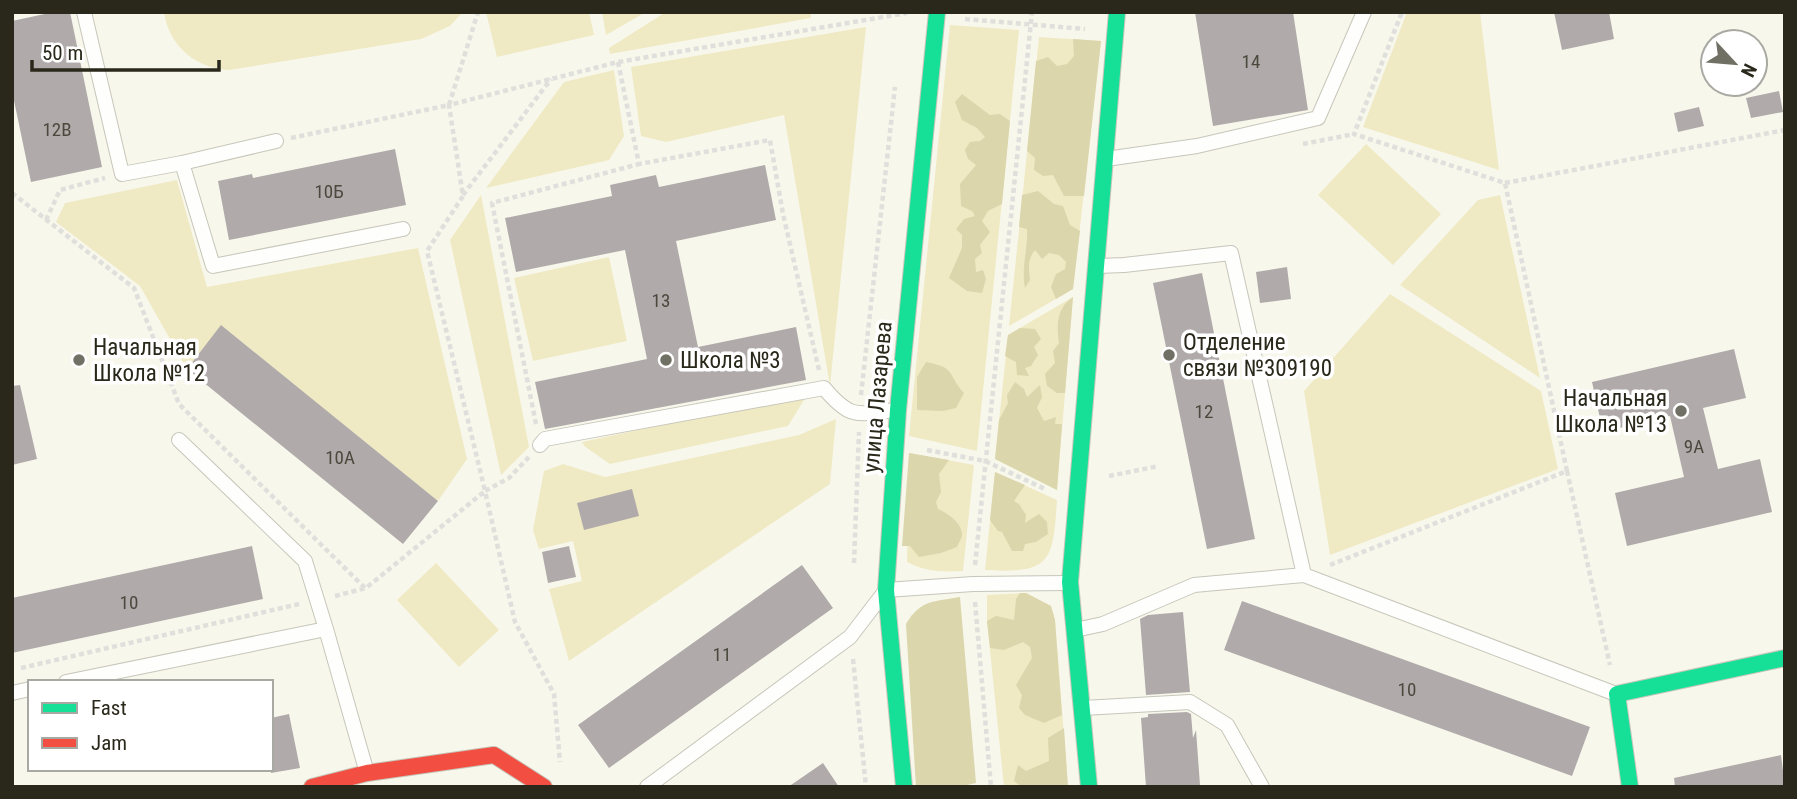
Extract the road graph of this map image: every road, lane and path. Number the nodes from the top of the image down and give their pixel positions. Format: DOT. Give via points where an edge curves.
graph roads {
  1 [pos="84,12"];
  2 [pos="478,12"];
  3 [pos="1031,12"];
  4 [pos="1117,12"];
  5 [pos="1364,12"];
  6 [pos="1402,12"];
  7 [pos="937,14"];
  8 [pos="1031,24"];
  9 [pos="1086,29"];
  10 [pos="618,62"];
  11 [pos="551,79"];
  12 [pos="449,105"];
  13 [pos="1785,130"];
  14 [pos="275,141"];
  15 [pos="1105,160"];
  16 [pos="182,163"];
  17 [pos="121,174"];
  18 [pos="1505,183"];
  19 [pos="12,193"];
  20 [pos="463,196"];
  21 [pos="46,220"];
  22 [pos="403,229"];
  23 [pos="1096,266"];
  24 [pos="824,388"];
  25 [pos="898,410"];
  26 [pos="179,440"];
  27 [pos="859,444"];
  28 [pos="895,444"];
  29 [pos="540,445"];
  30 [pos="985,461"];
  31 [pos="1159,466"];
  32 [pos="1567,471"];
  33 [pos="1108,477"];
  34 [pos="1076,504"];
  35 [pos="1304,575"];
  36 [pos="1070,583"];
  37 [pos="973,584"];
  38 [pos="366,588"];
  39 [pos="886,590"];
  40 [pos="317,600"];
  41 [pos="326,629"];
  42 [pos="1074,630"];
  43 [pos="850,637"];
  44 [pos="1785,658"];
  45 [pos="12,670"];
  46 [pos="76,680"];
  47 [pos="1617,694"];
  48 [pos="1082,708"];
  49 [pos="367,773"];
  50 [pos="312,787"];
  51 [pos="544,787"];
  52 [pos="647,787"];
  53 [pos="866,787"];
  54 [pos="904,787"];
  55 [pos="991,787"];
  56 [pos="1089,787"];
  57 [pos="1262,787"];
  58 [pos="1630,787"];
  1 -- 17 [label="lane"];
  2 -- 12 [label="path"];
  3 -- 8 [label="path"];
  4 -- 15 [label="main road"];
  5 -- 15 [label="lane" via="1318,117 1197,146"];
  6 -- 18 [label="path" via="1354,134"];
  7 -- 8 [label="path"];
  7 -- 10 [label="path" via="904,13"];
  7 -- 25 [label="main road, улица Лазарева"];
  8 -- 9 [label="path"];
  8 -- 30 [label="path"];
  10 -- 11 [label="path"];
  10 -- 24 [label="path" via="639,164 771,140 783,214"];
  11 -- 12 [label="path"];
  11 -- 20 [label="path"];
  12 -- 14 [label="path"];
  12 -- 20 [label="path"];
  13 -- 18 [label="path"];
  14 -- 16 [label="lane"];
  15 -- 23 [label="main road"];
  16 -- 17 [label="lane"];
  16 -- 22 [label="lane" via="213,266"];
  17 -- 21 [label="path" via="60,190"];
  18 -- 32 [label="path"];
  19 -- 21 [label="path"];
  20 -- 38 [label="path" via="427,251 485,491"];
  21 -- 38 [label="path" via="134,288 179,404"];
  23 -- 34 [label="main road"];
  23 -- 35 [label="lane" via="1231,253"];
  24 -- 25 [label="lane" via="841,409 859,414"];
  24 -- 29 [label="lane" via="545,439"];
  25 -- 28 [label="main road, улица Лазарева"];
  26 -- 40 [label="lane" via="304,561"];
  27 -- 28 [label="path"];
  28 -- 30 [label="path"];
  28 -- 39 [label="main road, улица Лазарева"];
  30 -- 34 [label="path"];
  30 -- 37 [label="path"];
  31 -- 33 [label="path"];
  32 -- 35 [label="path"];
  32 -- 47 [label="path"];
  34 -- 36 [label="main road"];
  35 -- 42 [label="lane" via="1194,585 1102,624"];
  35 -- 47 [label="lane"];
  36 -- 37 [label="lane"];
  36 -- 42 [label="main road"];
  37 -- 39 [label="lane"];
  37 -- 55 [label="path"];
  38 -- 40 [label="path"];
  39 -- 43 [label="lane"];
  39 -- 54 [label="main road, улица Лазарева"];
  40 -- 41 [label="lane"];
  40 -- 45 [label="path"];
  41 -- 46 [label="lane"];
  41 -- 49 [label="lane"];
  42 -- 48 [label="main road"];
  43 -- 52 [label="lane"];
  43 -- 53 [label="path"];
  44 -- 47 [label="main road"];
  47 -- 58 [label="main road"];
  48 -- 56 [label="main road"];
  48 -- 57 [label="lane" via="1190,702 1227,725"];
  49 -- 50 [label="main road"];
  49 -- 51 [label="main road" via="494,755"];
}
